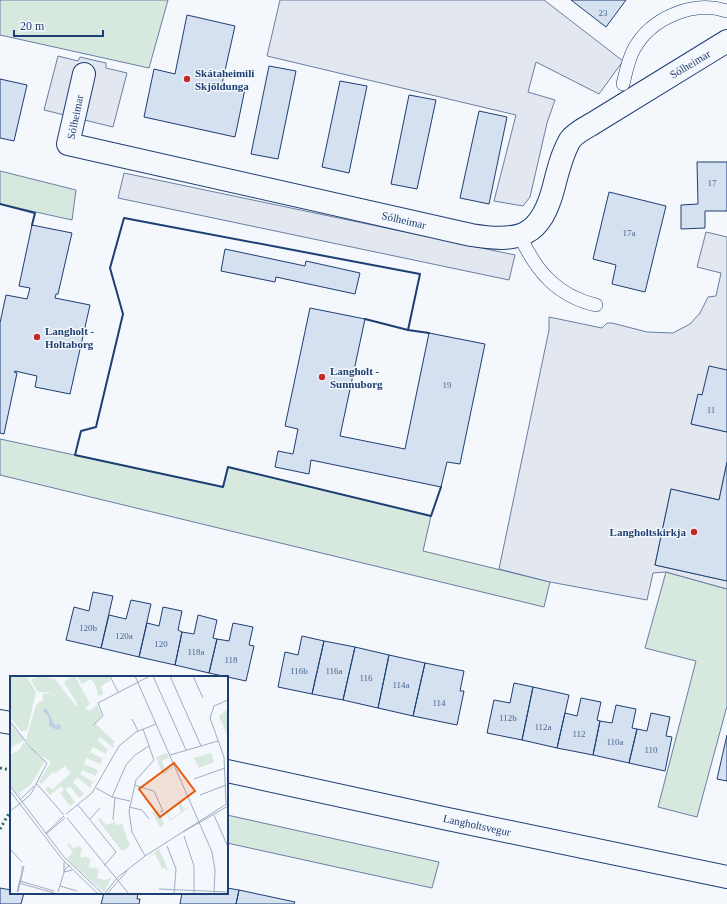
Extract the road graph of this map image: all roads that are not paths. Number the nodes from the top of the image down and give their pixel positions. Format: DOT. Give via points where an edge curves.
graph roads {
  1 [pos="727,11"];
  2 [pos="727,41"];
  3 [pos="84,74"];
  4 [pos="623,84"];
  5 [pos="520,236"];
  6 [pos="596,306"];
  7 [pos="0,721"];
  8 [pos="10,723"];
  9 [pos="228,771"];
  10 [pos="727,877"];
  1 -- 4 [label="lane" via="691,9 660,22 634,48"];
  2 -- 5 [label="street, Sólheimar" via="571,139 560,161 544,217"];
  3 -- 5 [label="street, Sólheimar" via="68,144 471,236 492,239"];
  5 -- 6 [label="lane" via="528,255 551,284"];
  7 -- 8 [label="street"];
  9 -- 10 [label="street, Langholtsvegur"];
}
